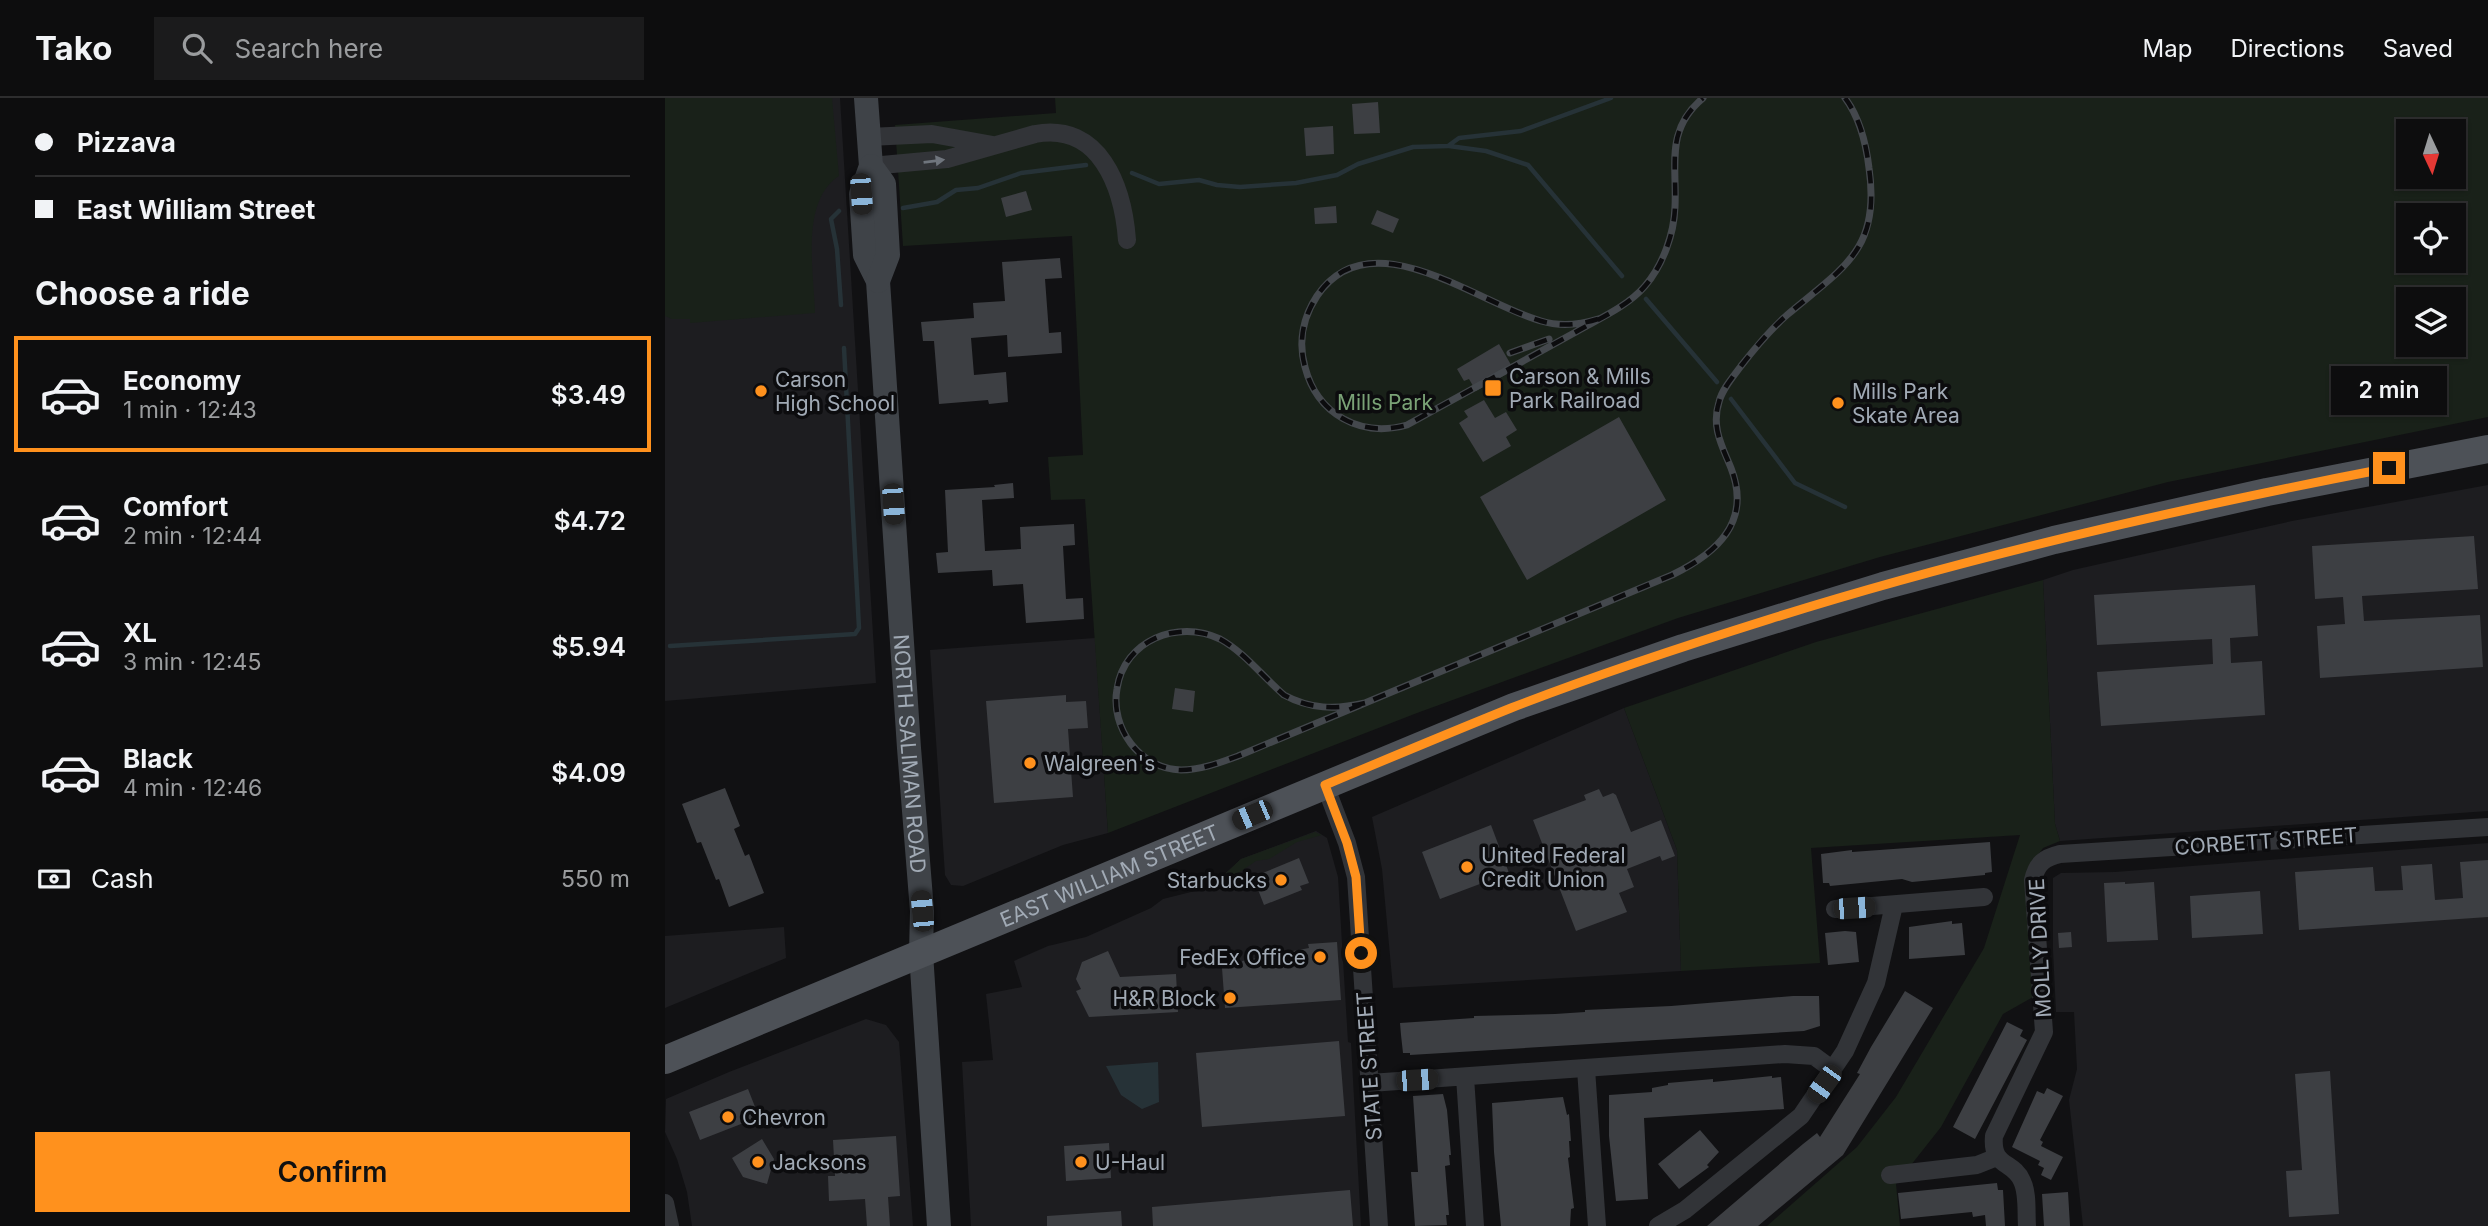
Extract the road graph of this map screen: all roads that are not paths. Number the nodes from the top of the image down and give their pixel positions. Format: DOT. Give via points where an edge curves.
graph roads {
  1 [pos="866,98"];
  2 [pos="869,136"];
  3 [pos="997,146"];
  4 [pos="871,166"];
  5 [pos="1127,240"];
  6 [pos="2488,449"];
  7 [pos="1325,785"];
  8 [pos="2488,827"];
  9 [pos="2044,858"];
  10 [pos="1984,897"];
  11 [pos="1894,905"];
  12 [pos="1835,909"];
  13 [pos="921,953"];
  14 [pos="665,1060"];
  15 [pos="1586,1069"];
  16 [pos="1833,1070"];
  17 [pos="1465,1077"];
  18 [pos="1370,1083"];
  19 [pos="1997,1157"];
  20 [pos="1890,1175"];
  21 [pos="665,1203"];
  22 [pos="670,1226"];
  23 [pos="939,1226"];
  24 [pos="1379,1226"];
  25 [pos="1475,1226"];
  26 [pos="1597,1226"];
  27 [pos="1658,1226"];
  28 [pos="2027,1226"];
  1 -- 2 [label="main road, NORTH SALIMAN ROAD"];
  2 -- 3 [label="street" via="932,134"];
  2 -- 4 [label="main road, NORTH SALIMAN ROAD"];
  4 -- 3 [label="street, one-way" via="939,161"];
  3 -- 5 [label="street" via="1050,132 1093,148 1117,190"];
  4 -- 13 [label="main road, NORTH SALIMAN ROAD" via="861,194 865,255 878,281 922,911"];
  6 -- 7 [label="main road, EAST WILLIAM STREET" via="2054,540 1883,586 1584,682"];
  7 -- 13 [label="main road, EAST WILLIAM STREET"];
  7 -- 18 [label="street, STATE STREET" via="1356,877"];
  8 -- 9 [label="street, CORBETT STREET"];
  9 -- 19 [label="street, MOLLY DRIVE" via="2033,880 2044,1032 1994,1136"];
  10 -- 11 [label="street"];
  11 -- 12 [label="street"];
  11 -- 16 [label="street" via="1876,983"];
  13 -- 14 [label="main road, EAST WILLIAM STREET"];
  13 -- 23 [label="main road, NORTH SALIMAN ROAD"];
  15 -- 16 [label="street" via="1785,1054 1814,1056"];
  15 -- 17 [label="street"];
  15 -- 26 [label="street"];
  16 -- 27 [label="street" via="1801,1116 1685,1210"];
  17 -- 18 [label="street"];
  17 -- 25 [label="street"];
  18 -- 24 [label="street, STATE STREET"];
  19 -- 20 [label="street" via="1977,1165"];
  19 -- 28 [label="street" via="2023,1182"];
  21 -- 22 [label="street"];
}
